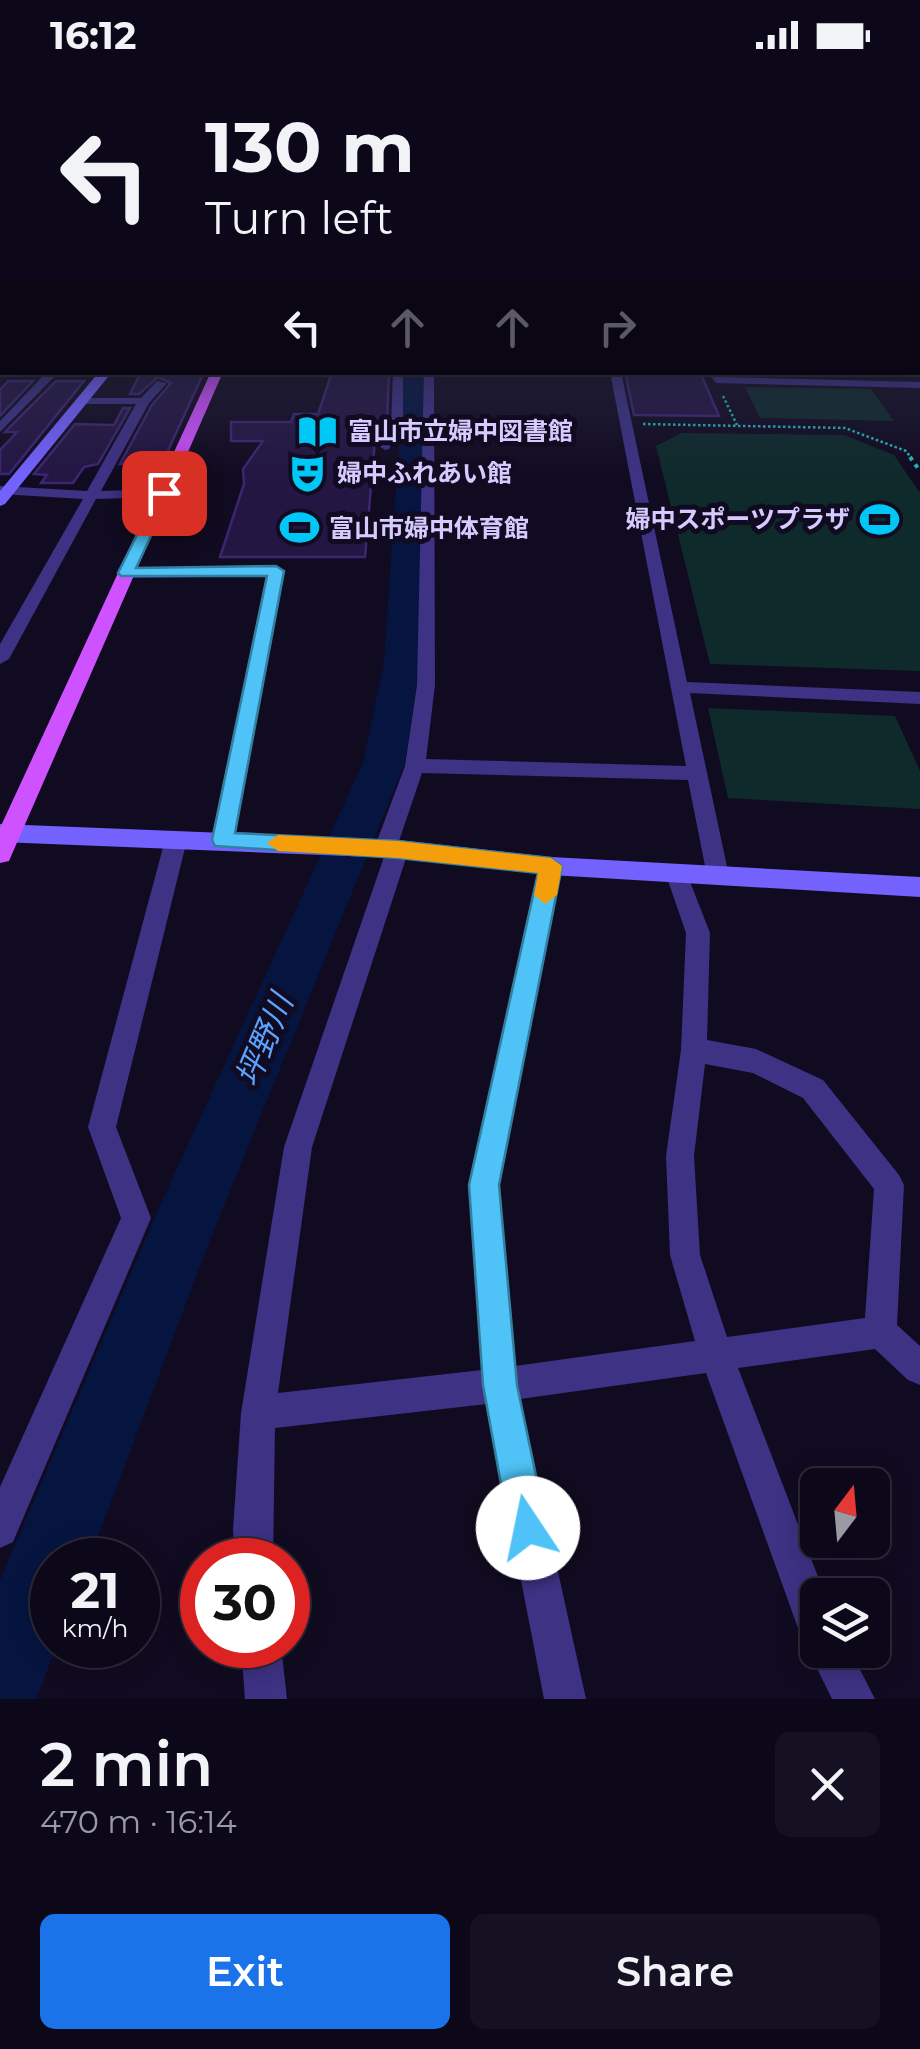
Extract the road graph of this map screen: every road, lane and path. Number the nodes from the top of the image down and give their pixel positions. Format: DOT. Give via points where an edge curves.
graph roads {
  1 [pos="50,375"];
  2 [pos="104,375"];
  3 [pos="216,375"];
  4 [pos="398,375"];
  5 [pos="429,375"];
  6 [pos="616,375"];
  7 [pos="714,376"];
  8 [pos="160,383"];
  9 [pos="920,385"];
  10 [pos="84,401"];
  11 [pos="144,401"];
  12 [pos="398,416"];
  13 [pos="429,416"];
  14 [pos="641,424"];
  15 [pos="737,425"];
  16 [pos="0,428"];
  17 [pos="384,446"];
  18 [pos="920,472"];
  19 [pos="164,493"];
  20 [pos="3,494"];
  21 [pos="90,495"];
  22 [pos="126,573"];
  23 [pos="0,659"];
  24 [pos="681,688"];
  25 [pos="920,698"];
  26 [pos="414,766"];
  27 [pos="697,773"];
  28 [pos="3,840"];
  29 [pos="176,840"];
  30 [pos="223,840"];
  31 [pos="386,849"];
  32 [pos="551,866"];
  33 [pos="676,875"];
  34 [pos="718,876"];
  35 [pos="920,888"];
  36 [pos="694,1050"];
  37 [pos="880,1332"];
  38 [pos="716,1355"];
  39 [pos="920,1368"];
  40 [pos="500,1385"];
  41 [pos="258,1413"];
  42 [pos="0,1529"];
  43 [pos="253,1538"];
  44 [pos="800,1580"];
  45 [pos="263,1668"];
  46 [pos="838,1668"];
  47 [pos="266,1699"];
  48 [pos="565,1699"];
  49 [pos="854,1699"];
  1 -- 16 [label="street"];
  2 -- 10 [label="street"];
  3 -- 19 [label="main road"];
  4 -- 12 [label="street"];
  5 -- 13 [label="street"];
  6 -- 24 [label="street"];
  7 -- 9 [label="street"];
  7 -- 15 [label="path"];
  8 -- 11 [label="street"];
  10 -- 11 [label="street"];
  10 -- 20 [label="street"];
  11 -- 21 [label="street"];
  12 -- 13 [label="street"];
  12 -- 17 [label="street"];
  13 -- 26 [label="street" via="426,684"];
  14 -- 15 [label="path"];
  15 -- 18 [label="path" via="845,428 906,451"];
  19 -- 21 [label="street"];
  19 -- 22 [label="main road"];
  20 -- 21 [label="street"];
  21 -- 23 [label="street"];
  22 -- 28 [label="main road"];
  22 -- 30 [label="street" via="276,571"];
  24 -- 25 [label="street"];
  24 -- 27 [label="street"];
  26 -- 27 [label="street"];
  26 -- 31 [label="street"];
  27 -- 34 [label="street"];
  28 -- 29 [label="street"];
  29 -- 30 [label="street"];
  29 -- 42 [label="street" via="102,1128 136,1218"];
  30 -- 31 [label="street"];
  31 -- 32 [label="street"];
  31 -- 41 [label="street" via="298,1147"];
  32 -- 33 [label="street"];
  32 -- 40 [label="street" via="484,1185"];
  33 -- 34 [label="street"];
  33 -- 36 [label="street" via="698,933"];
  34 -- 35 [label="street"];
  36 -- 37 [label="street" via="756,1061 812,1089 889,1185"];
  36 -- 38 [label="street" via="680,1156 685,1255"];
  37 -- 38 [label="street"];
  37 -- 39 [label="street"];
  38 -- 40 [label="street"];
  38 -- 44 [label="street"];
  40 -- 41 [label="street"];
  40 -- 48 [label="street"];
  41 -- 43 [label="street"];
  45 -- 47 [label="street"];
  46 -- 49 [label="street"];
}
